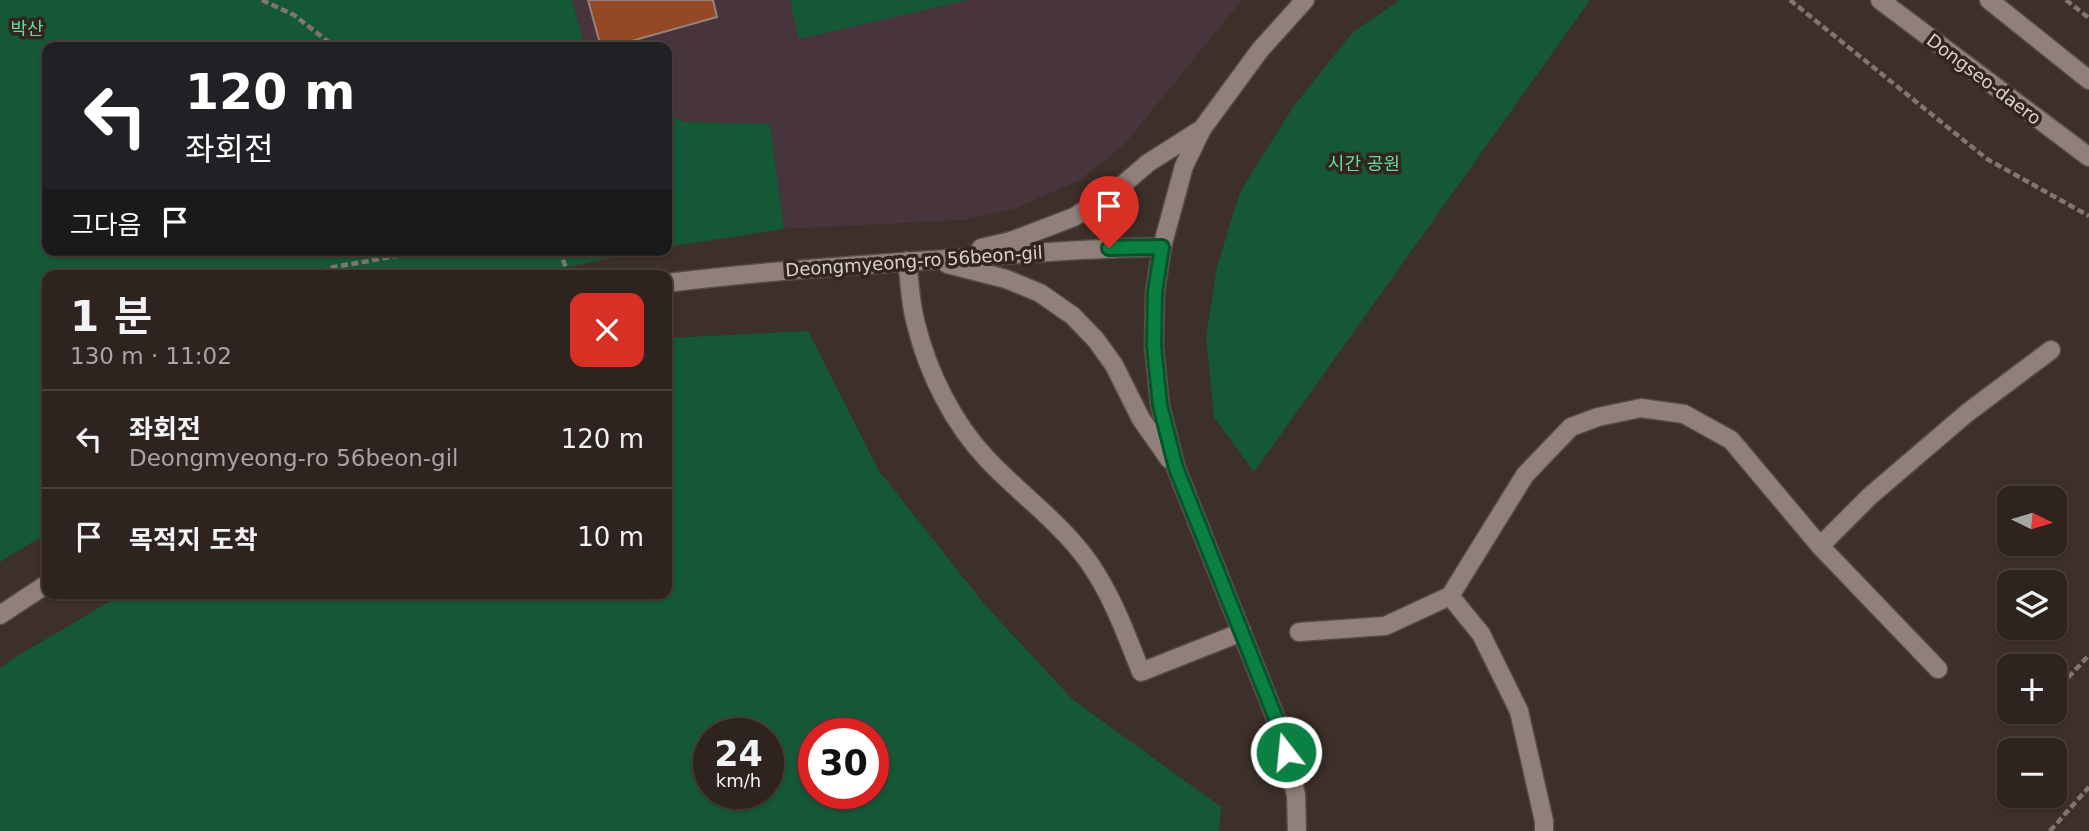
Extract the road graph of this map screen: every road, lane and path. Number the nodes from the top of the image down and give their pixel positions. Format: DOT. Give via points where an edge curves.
graph roads {
  1 [pos="262,0"];
  2 [pos="1305,0"];
  3 [pos="1790,0"];
  4 [pos="1880,0"];
  5 [pos="1989,0"];
  6 [pos="2066,0"];
  7 [pos="2089,18"];
  8 [pos="329,42"];
  9 [pos="2089,79"];
  10 [pos="1202,129"];
  11 [pos="2089,157"];
  12 [pos="2089,216"];
  13 [pos="1162,247"];
  14 [pos="397,256"];
  15 [pos="930,260"];
  16 [pos="907,261"];
  17 [pos="326,270"];
  18 [pos="672,282"];
  19 [pos="2051,350"];
  20 [pos="1176,468"];
  21 [pos="1820,546"];
  22 [pos="42,587"];
  23 [pos="1450,596"];
  24 [pos="0,615"];
  25 [pos="1242,632"];
  26 [pos="1299,632"];
  27 [pos="2089,655"];
  28 [pos="1938,669"];
  29 [pos="2067,679"];
  30 [pos="2089,787"];
  31 [pos="1297,831"];
  32 [pos="1544,831"];
  33 [pos="2050,831"];
  1 -- 8 [label="path" via="294,15"];
  2 -- 10 [label="street"];
  3 -- 12 [label="path" via="1987,159"];
  4 -- 11 [label="street, Dongseo-daero"];
  5 -- 9 [label="street"];
  6 -- 7 [label="path"];
  10 -- 13 [label="street" via="1184,166"];
  10 -- 15 [label="street" via="1074,217 1011,241"];
  13 -- 15 [label="street, Deongmyeong-ro 56beon-gil"];
  13 -- 20 [label="street" via="1154,346 1160,405"];
  14 -- 17 [label="path"];
  15 -- 16 [label="street, Deongmyeong-ro 56beon-gil"];
  15 -- 20 [label="street" via="1006,279 1040,293 1073,316 1114,365 1141,419"];
  16 -- 18 [label="street, Deongmyeong-ro 56beon-gil"];
  16 -- 25 [label="street" via="915,323 932,372 958,423 986,458 1088,561 1118,613 1141,671"];
  19 -- 21 [label="street" via="1967,413 1870,496"];
  20 -- 25 [label="street"];
  21 -- 23 [label="street" via="1731,440 1685,414 1641,408 1571,427 1525,475"];
  21 -- 28 [label="street"];
  22 -- 24 [label="street"];
  23 -- 26 [label="street" via="1385,626"];
  23 -- 32 [label="street" via="1481,634 1519,711"];
  25 -- 31 [label="street" via="1281,731 1296,795"];
  27 -- 29 [label="path"];
  30 -- 33 [label="path"];
}
